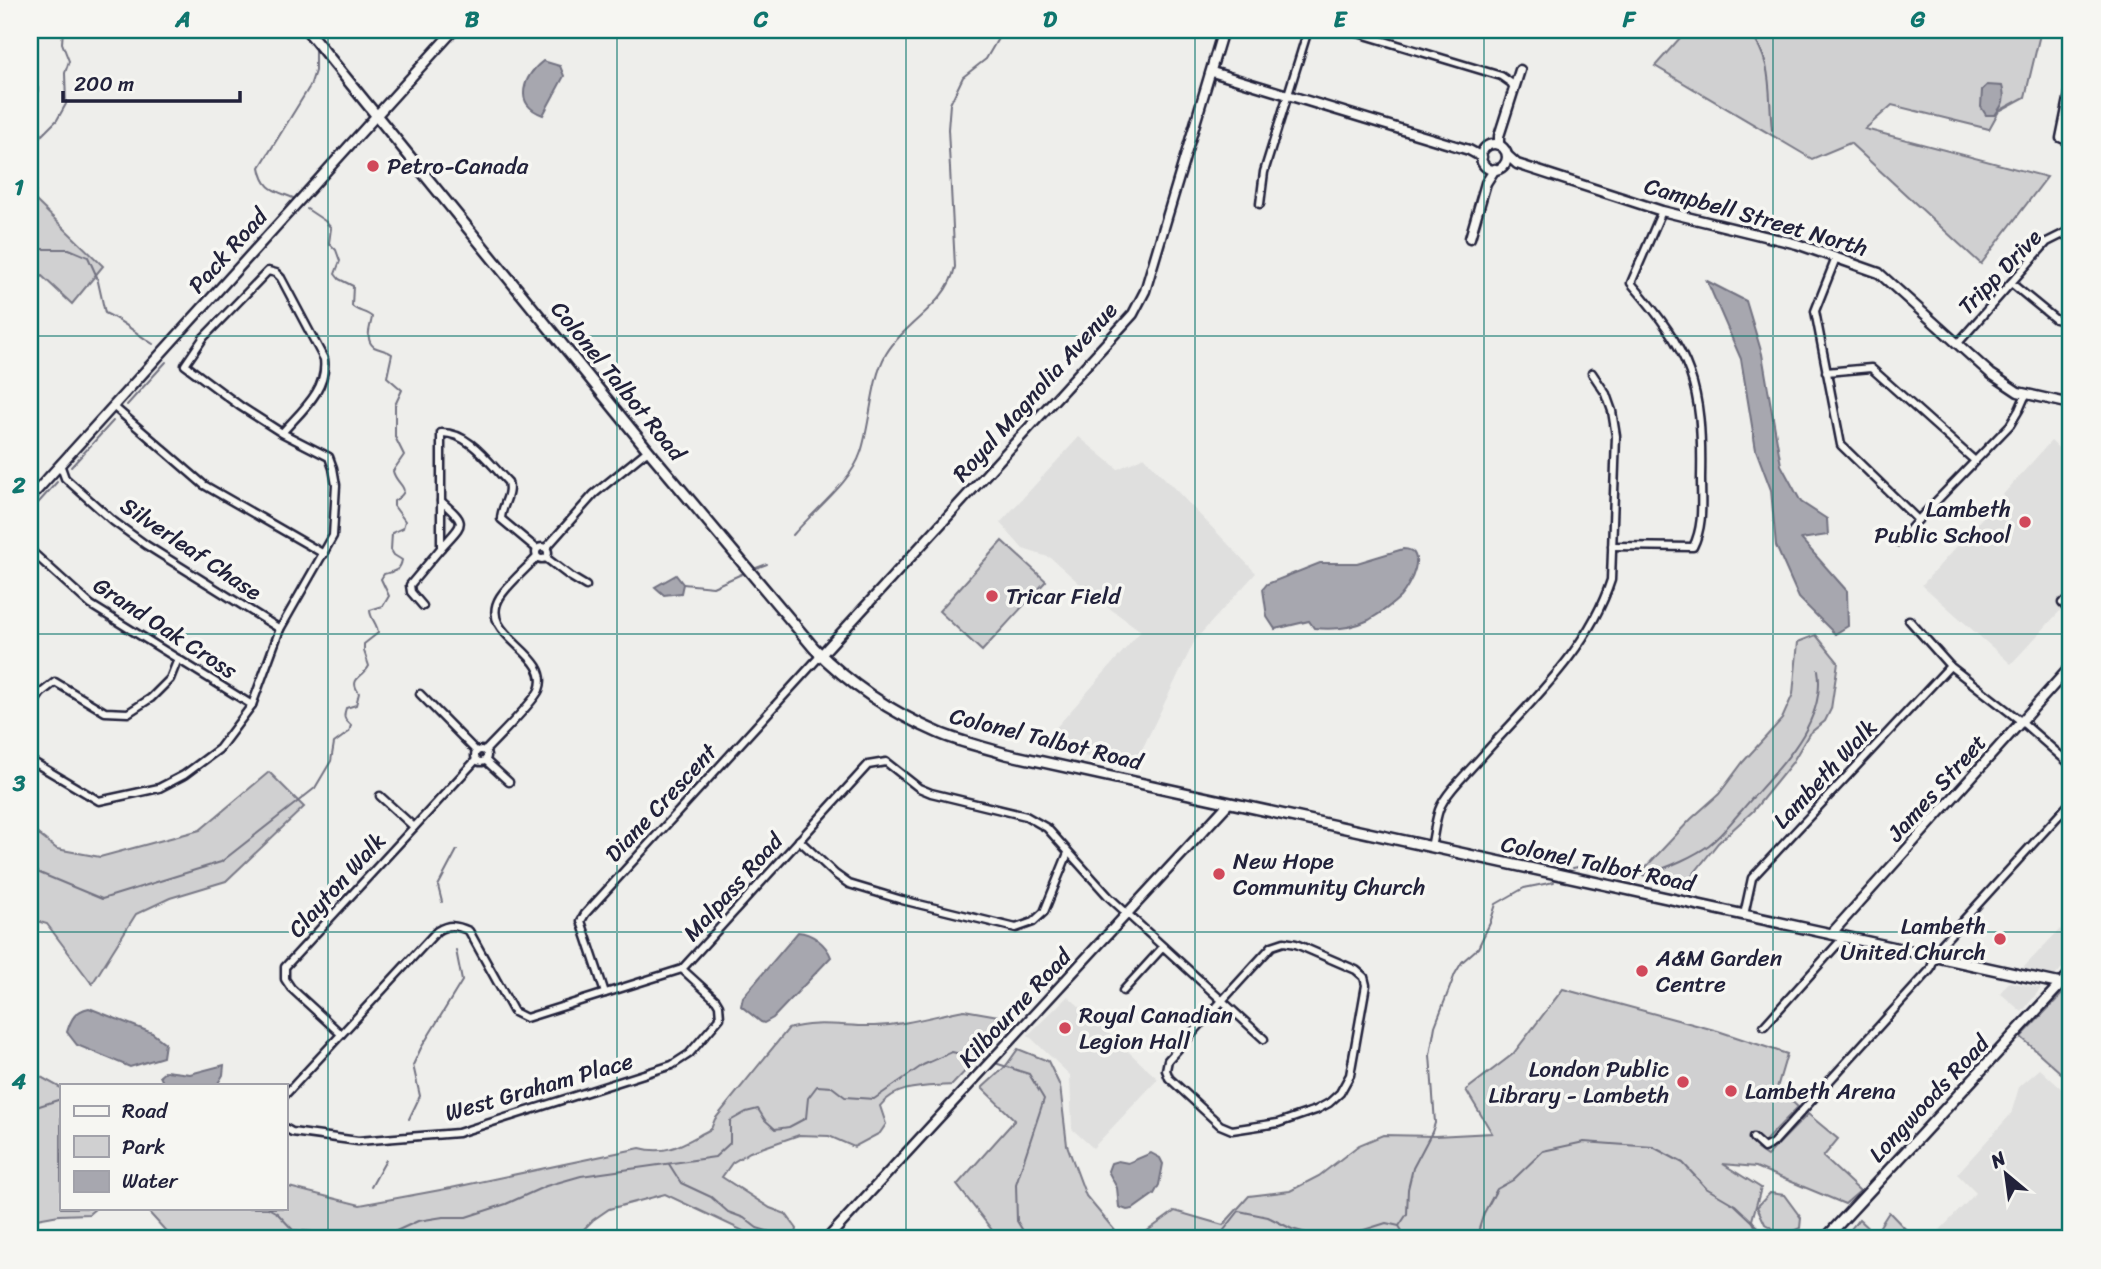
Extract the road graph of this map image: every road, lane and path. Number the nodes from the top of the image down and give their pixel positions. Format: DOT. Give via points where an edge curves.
graph roads {
  1 [pos="307,30"];
  2 [pos="454,30"];
  3 [pos="1223,30"];
  4 [pos="1308,30"];
  5 [pos="1348,30"];
  6 [pos="1212,72"];
  7 [pos="1519,73"];
  8 [pos="1505,79"];
  9 [pos="2071,84"];
  10 [pos="1514,88"];
  11 [pos="1289,96"];
  12 [pos="377,116"];
  13 [pos="2071,143"];
  14 [pos="1491,146"];
  15 [pos="1507,155"];
  16 [pos="1517,164"];
  17 [pos="1485,166"];
  18 [pos="1499,167"];
  19 [pos="1486,183"];
  20 [pos="1261,204"];
  21 [pos="1662,211"];
  22 [pos="2071,235"];
  23 [pos="1470,238"];
  24 [pos="1836,258"];
  25 [pos="2011,284"];
  26 [pos="2071,323"];
  27 [pos="1958,343"];
  28 [pos="1826,372"];
  29 [pos="1592,373"];
  30 [pos="2026,394"];
  31 [pos="2071,404"];
  32 [pos="113,406"];
  33 [pos="282,433"];
  34 [pos="648,450"];
  35 [pos="1975,461"];
  36 [pos="60,464"];
  37 [pos="30,498"];
  38 [pos="441,501"];
  39 [pos="1918,520"];
  40 [pos="1899,542"];
  41 [pos="1612,546"];
  42 [pos="441,548"];
  43 [pos="546,548"];
  44 [pos="30,550"];
  45 [pos="537,553"];
  46 [pos="324,554"];
  47 [pos="547,558"];
  48 [pos="586,586"];
  49 [pos="2062,603"];
  50 [pos="423,606"];
  51 [pos="2071,611"];
  52 [pos="1909,620"];
  53 [pos="280,629"];
  54 [pos="821,655"];
  55 [pos="178,659"];
  56 [pos="1950,666"];
  57 [pos="2071,666"];
  58 [pos="420,694"];
  59 [pos="252,705"];
  60 [pos="30,709"];
  61 [pos="2022,722"];
  62 [pos="476,751"];
  63 [pos="485,751"];
  64 [pos="30,760"];
  65 [pos="476,760"];
  66 [pos="485,760"];
  67 [pos="2071,765"];
  68 [pos="509,782"];
  69 [pos="380,796"];
  70 [pos="2071,802"];
  71 [pos="1229,803"];
  72 [pos="414,827"];
  73 [pos="799,840"];
  74 [pos="1431,847"];
  75 [pos="1069,853"];
  76 [pos="1129,914"];
  77 [pos="1744,915"];
  78 [pos="1831,934"];
  79 [pos="1844,937"];
  80 [pos="1163,947"];
  81 [pos="1935,957"];
  82 [pos="682,969"];
  83 [pos="2071,973"];
  84 [pos="2061,984"];
  85 [pos="2071,990"];
  86 [pos="1123,991"];
  87 [pos="605,993"];
  88 [pos="1222,1000"];
  89 [pos="1764,1026"];
  90 [pos="341,1034"];
  91 [pos="1264,1040"];
  92 [pos="287,1093"];
  93 [pos="287,1129"];
  94 [pos="1753,1138"];
  95 [pos="827,1239"];
  96 [pos="1825,1239"];
  1 -- 12 [label="main road, Colonel Talbot Road"];
  2 -- 12 [label="street, Pack Road"];
  3 -- 6 [label="street, Royal Magnolia Avenue"];
  4 -- 11 [label="street"];
  5 -- 8 [label="street"];
  6 -- 11 [label="street"];
  6 -- 54 [label="street, Royal Magnolia Avenue" via="1133,314"];
  7 -- 8 [label="street"];
  7 -- 10 [label="street"];
  8 -- 10 [label="street"];
  9 -- 13 [label="street" via="2060,138"];
  10 -- 14 [label="street"];
  11 -- 14 [label="street" via="1469,150"];
  11 -- 20 [label="street" via="1264,172"];
  12 -- 32 [label="street, Pack Road"];
  12 -- 34 [label="main road, Colonel Talbot Road"];
  14 -- 15 [label="street, Campbell Street North" via="1504,149"];
  14 -- 17 [label="street"];
  15 -- 16 [label="street, Campbell Street North"];
  15 -- 18 [label="street"];
  16 -- 18 [label="street, Campbell Street North"];
  16 -- 21 [label="street, Campbell Street North"];
  17 -- 18 [label="street"];
  17 -- 19 [label="street"];
  18 -- 19 [label="street"];
  19 -- 23 [label="street"];
  21 -- 24 [label="street, Campbell Street North"];
  21 -- 41 [label="street" via="1631,283 1680,347 1693,380 1702,436 1700,532 1693,547"];
  22 -- 25 [label="street, Tripp Drive" via="2065,233 2047,242"];
  24 -- 27 [label="street, Campbell Street North" via="1880,273"];
  24 -- 28 [label="street" via="1815,310"];
  25 -- 26 [label="street" via="2055,319"];
  25 -- 27 [label="street, Tripp Drive"];
  27 -- 30 [label="street, Campbell Street North" via="1991,374"];
  28 -- 35 [label="street" via="1871,368"];
  28 -- 39 [label="street" via="1841,445"];
  29 -- 41 [label="street" via="1606,394 1616,436"];
  30 -- 31 [label="street, Campbell Street North"];
  30 -- 35 [label="street" via="2010,425"];
  32 -- 36 [label="street, Pack Road"];
  32 -- 46 [label="street" via="204,485"];
  33 -- 33 [label="street" via="185,365 204,337 268,271 281,278 326,371 323,384"];
  33 -- 46 [label="street" via="329,457 334,468 333,536"];
  34 -- 43 [label="street" via="594,494"];
  34 -- 54 [label="main road, Colonel Talbot Road"];
  35 -- 39 [label="street"];
  36 -- 37 [label="street, Pack Road"];
  36 -- 53 [label="street, Silverleaf Chase" via="65,478 113,521"];
  38 -- 42 [label="street"];
  38 -- 42 [label="street" via="461,522"];
  38 -- 45 [label="street" via="441,433 453,433 508,482 501,519"];
  39 -- 40 [label="street"];
  41 -- 74 [label="street" via="1611,580 1583,637 1558,673 1440,808"];
  42 -- 50 [label="street" via="410,585"];
  43 -- 45 [label="street"];
  43 -- 47 [label="street"];
  44 -- 55 [label="street, Grand Oak Cross" via="91,605"];
  45 -- 47 [label="street" via="541,560"];
  45 -- 63 [label="street" via="499,598 496,608 502,630 537,667 539,690"];
  46 -- 53 [label="street"];
  47 -- 48 [label="street"];
  49 -- 51 [label="street"];
  52 -- 56 [label="street"];
  53 -- 59 [label="street"];
  54 -- 71 [label="main road, Colonel Talbot Road" via="878,700 954,738 1006,754"];
  54 -- 87 [label="street, Diane Crescent" via="584,914 581,921"];
  55 -- 59 [label="street, Grand Oak Cross"];
  55 -- 60 [label="street" via="170,679 128,713 105,712 55,682"];
  56 -- 61 [label="street"];
  56 -- 77 [label="street, Lambeth Walk" via="1752,878"];
  57 -- 61 [label="street, James Street"];
  58 -- 62 [label="street"];
  59 -- 64 [label="street" via="219,749 159,788 99,801"];
  61 -- 67 [label="street"];
  61 -- 78 [label="street, James Street"];
  62 -- 63 [label="street"];
  62 -- 65 [label="street"];
  63 -- 66 [label="street"];
  65 -- 66 [label="street"];
  65 -- 72 [label="street, Clayton Walk"];
  66 -- 68 [label="street"];
  69 -- 72 [label="street"];
  70 -- 81 [label="street" via="1938,947"];
  71 -- 74 [label="main road, Colonel Talbot Road"];
  71 -- 76 [label="street, Kilbourne Road"];
  72 -- 90 [label="street, Clayton Walk" via="285,967 291,988"];
  73 -- 75 [label="street, Malpass Road" via="868,765 886,762 931,793 1026,816 1058,837"];
  73 -- 75 [label="street" via="849,884 1016,928 1044,912"];
  73 -- 82 [label="street, Malpass Road"];
  74 -- 77 [label="main road, Colonel Talbot Road"];
  75 -- 76 [label="street, Malpass Road"];
  76 -- 80 [label="street, Malpass Road"];
  76 -- 95 [label="street, Kilbourne Road"];
  77 -- 78 [label="main road, Colonel Talbot Road"];
  78 -- 79 [label="main road, Colonel Talbot Road"];
  79 -- 81 [label="main road, Colonel Talbot Road"];
  79 -- 89 [label="street"];
  80 -- 86 [label="street"];
  80 -- 88 [label="street, Malpass Road"];
  81 -- 84 [label="main road, Colonel Talbot Road"];
  81 -- 94 [label="street" via="1930,970 1773,1143 1764,1148"];
  82 -- 87 [label="street, Malpass Road"];
  82 -- 93 [label="street, West Graham Place" via="716,1000 720,1018 689,1054 672,1065 458,1133 358,1141"];
  83 -- 84 [label="main road, Longwoods Road"];
  84 -- 85 [label="main road, Colonel Talbot Road"];
  84 -- 96 [label="main road, Longwoods Road"];
  87 -- 90 [label="street, Malpass Road" via="526,1018 514,1012 469,931 446,925"];
  88 -- 88 [label="street" via="1168,1060 1166,1070 1220,1125 1232,1130 1278,1123 1317,1110 1340,1093 1350,1075 1366,985 1356,970 1284,942 1272,946"];
  88 -- 91 [label="street, Malpass Road"];
  90 -- 92 [label="street, Malpass Road"];
}
